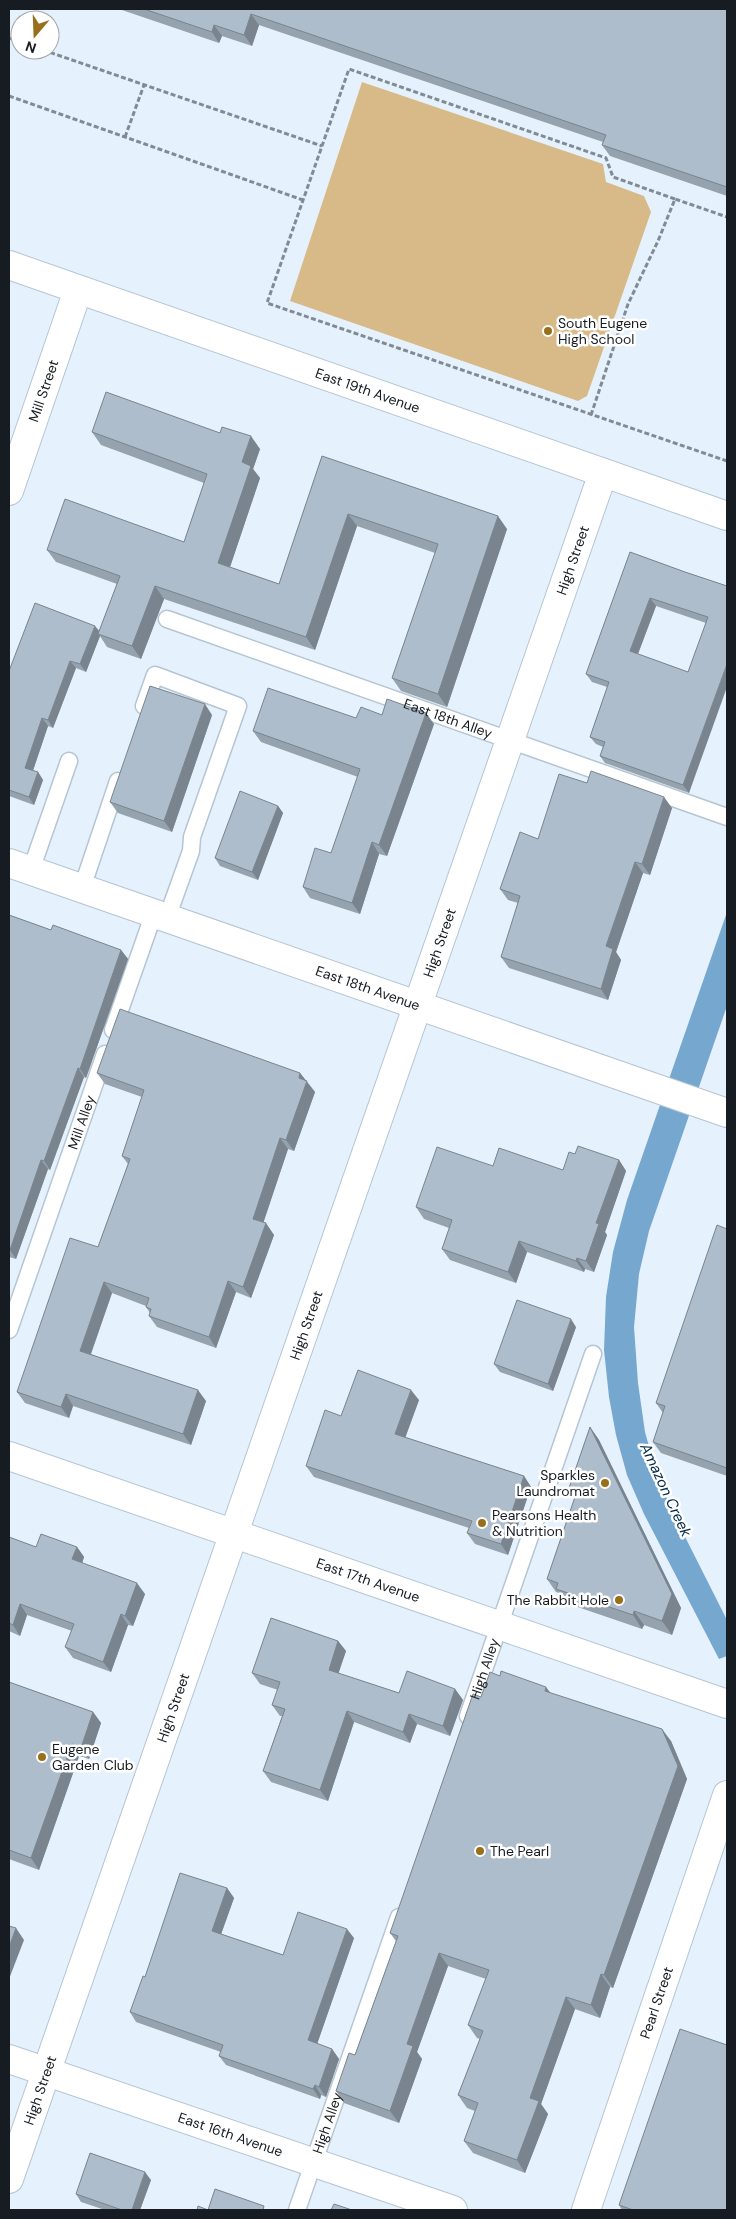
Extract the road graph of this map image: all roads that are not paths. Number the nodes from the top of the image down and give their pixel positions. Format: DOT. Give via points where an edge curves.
graph roads {
  1 [pos="9,265"];
  2 [pos="78,290"];
  3 [pos="603,473"];
  4 [pos="9,491"];
  5 [pos="727,516"];
  6 [pos="166,619"];
  7 [pos="139,721"];
  8 [pos="511,741"];
  9 [pos="69,761"];
  10 [pos="123,767"];
  11 [pos="727,818"];
  12 [pos="20,866"];
  13 [pos="82,888"];
  14 [pos="160,916"];
  15 [pos="418,1005"];
  16 [pos="727,1113"];
  17 [pos="9,1330"];
  18 [pos="593,1354"];
  19 [pos="9,1456"];
  20 [pos="234,1534"];
  21 [pos="500,1626"];
  22 [pos="727,1704"];
  23 [pos="462,1735"];
  24 [pos="727,1796"];
  25 [pos="404,1902"];
  26 [pos="9,2059"];
  27 [pos="46,2073"];
  28 [pos="314,2163"];
  29 [pos="9,2179"];
  30 [pos="297,2210"];
  31 [pos="453,2210"];
  32 [pos="586,2210"];
  1 -- 2 [label="street, East 19th Avenue"];
  2 -- 3 [label="street, East 19th Avenue"];
  2 -- 4 [label="street, Mill Street"];
  3 -- 5 [label="street, East 19th Avenue"];
  3 -- 8 [label="street, High Street"];
  6 -- 8 [label="lane, East 18th Alley"];
  7 -- 14 [label="lane, Mill Alley" via="155,675 238,706 192,837 191,851"];
  8 -- 11 [label="lane, East 18th Alley"];
  8 -- 15 [label="street, High Street"];
  9 -- 12 [label="lane"];
  10 -- 13 [label="lane"];
  12 -- 13 [label="street, East 18th Avenue"];
  13 -- 14 [label="street, East 18th Avenue"];
  14 -- 15 [label="street, East 18th Avenue"];
  14 -- 17 [label="lane, Mill Alley"];
  15 -- 16 [label="street, East 18th Avenue"];
  15 -- 20 [label="street, High Street"];
  18 -- 21 [label="lane, High Alley"];
  19 -- 20 [label="street, East 17th Avenue"];
  20 -- 21 [label="street, East 17th Avenue"];
  20 -- 27 [label="street, High Street"];
  21 -- 22 [label="street, East 17th Avenue"];
  21 -- 23 [label="lane, High Alley"];
  24 -- 32 [label="street, Pearl Street"];
  25 -- 28 [label="lane, High Alley"];
  26 -- 27 [label="street, East 16th Avenue"];
  27 -- 28 [label="street, East 16th Avenue"];
  27 -- 29 [label="street, High Street"];
  28 -- 30 [label="lane, High Alley"];
  28 -- 31 [label="street, East 16th Avenue"];
}
